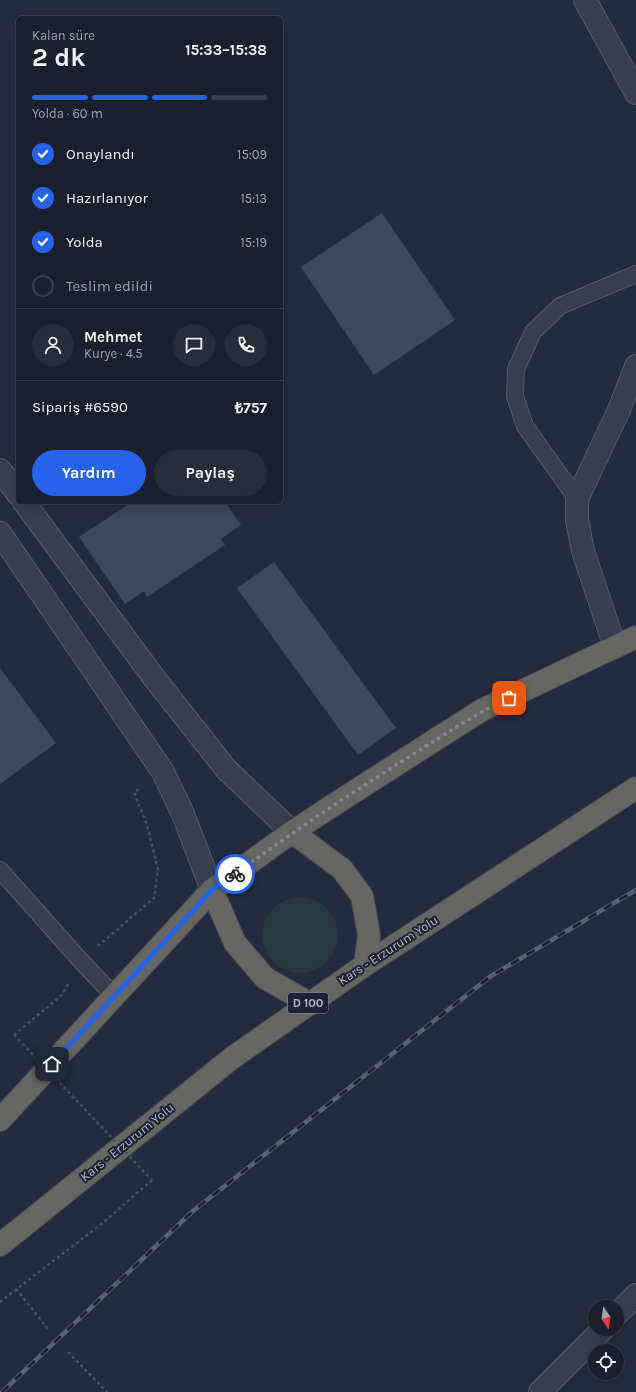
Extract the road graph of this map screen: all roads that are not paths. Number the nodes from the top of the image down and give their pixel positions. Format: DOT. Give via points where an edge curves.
graph roads {
  1 [pos="584,0"];
  2 [pos="636,93"];
  3 [pos="636,274"];
  4 [pos="636,366"];
  5 [pos="0,470"];
  6 [pos="16,491"];
  7 [pos="577,499"];
  8 [pos="25,504"];
  9 [pos="0,533"];
  10 [pos="636,637"];
  11 [pos="615,647"];
  12 [pos="636,788"];
  13 [pos="292,832"];
  14 [pos="0,870"];
  15 [pos="212,890"];
  16 [pos="365,964"];
  17 [pos="114,996"];
  18 [pos="309,1003"];
  19 [pos="0,1120"];
  20 [pos="0,1245"];
  21 [pos="636,1295"];
  22 [pos="624,1307"];
  23 [pos="595,1336"];
  24 [pos="540,1392"];
  1 -- 2 [label="street"];
  3 -- 7 [label="lane" via="560,306 532,332 516,369 515,396 525,426"];
  4 -- 7 [label="street" via="619,410"];
  5 -- 6 [label="street"];
  7 -- 11 [label="street" via="577,520 583,551"];
  8 -- 13 [label="street" via="155,679 226,769"];
  9 -- 15 [label="street" via="163,772 183,814"];
  10 -- 11 [label="highway"];
  11 -- 13 [label="highway" via="482,710"];
  12 -- 16 [label="highway, Kars - Erzurum Yolu / D 100"];
  13 -- 15 [label="highway"];
  13 -- 16 [label="highway" via="342,869 362,896 369,935"];
  14 -- 17 [label="lane"];
  15 -- 17 [label="highway"];
  15 -- 18 [label="highway" via="235,943 265,978"];
  16 -- 18 [label="highway, Kars - Erzurum Yolu / D 100"];
  17 -- 19 [label="highway"];
  18 -- 20 [label="highway, Kars - Erzurum Yolu / D 100" via="232,1058"];
  21 -- 22 [label="street"];
  23 -- 24 [label="street"];
}
